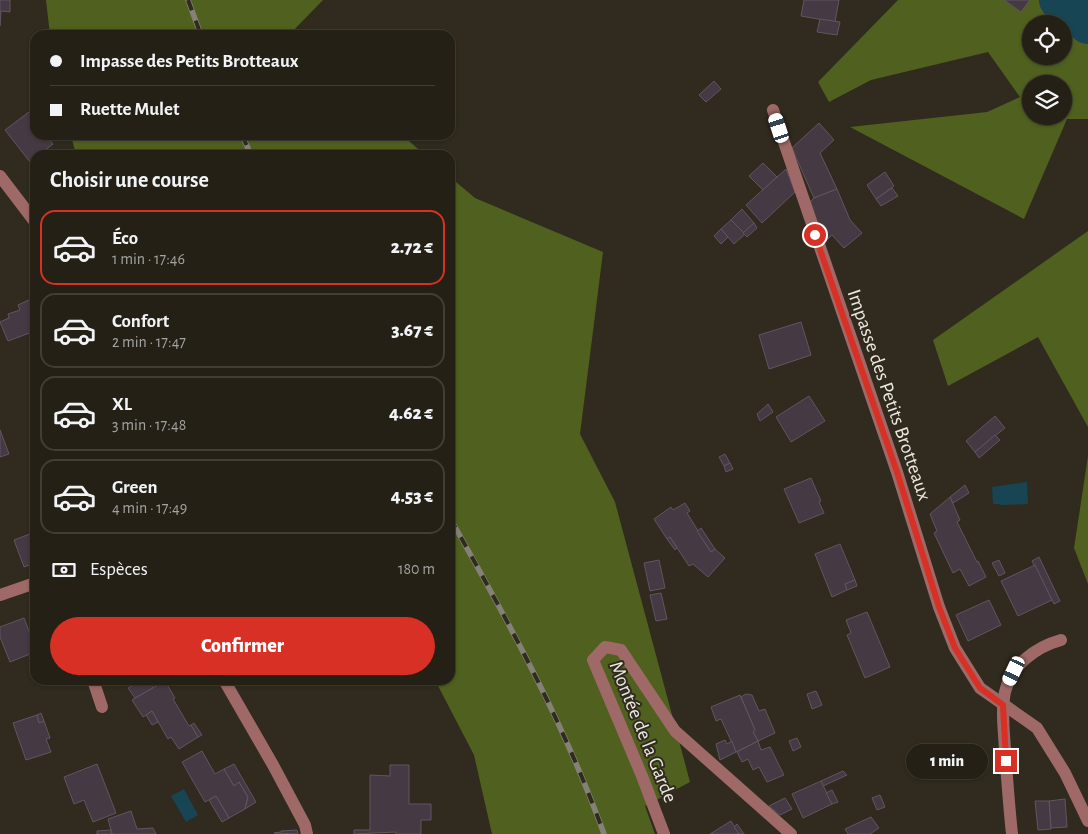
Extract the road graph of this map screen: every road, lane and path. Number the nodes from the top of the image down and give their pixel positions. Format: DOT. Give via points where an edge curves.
graph roads {
  1 [pos="773,110"];
  2 [pos="0,176"];
  3 [pos="30,215"];
  4 [pos="30,585"];
  5 [pos="0,595"];
  6 [pos="1061,640"];
  7 [pos="95,685"];
  8 [pos="227,685"];
  9 [pos="1003,705"];
  10 [pos="102,708"];
  11 [pos="1088,821"];
  12 [pos="307,834"];
  13 [pos="664,834"];
  14 [pos="791,834"];
  15 [pos="1012,834"];
  1 -- 9 [label="street, Impasse des Petits Brotteaux" via="897,472 942,615 955,648 980,688"];
  2 -- 3 [label="street"];
  4 -- 5 [label="street"];
  6 -- 9 [label="street" via="1030,655 1014,671"];
  7 -- 10 [label="street"];
  8 -- 12 [label="street" via="273,765"];
  9 -- 11 [label="street, Impasse des Petits Brotteaux" via="1037,728 1065,773"];
  9 -- 15 [label="street"];
  13 -- 14 [label="street, Montée de la Garde" via="593,660 605,647 621,650 675,731"];
}
